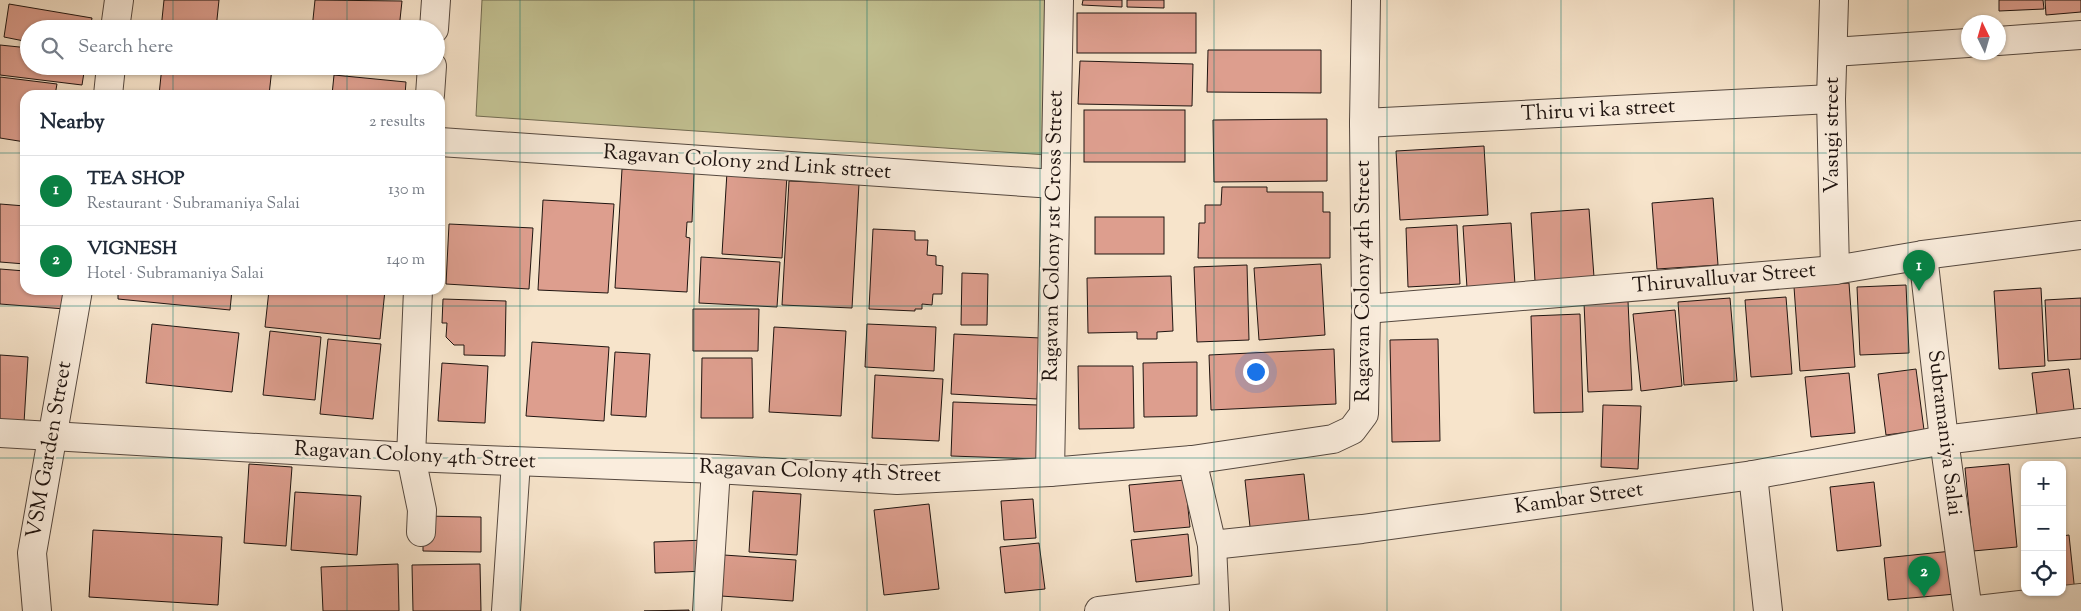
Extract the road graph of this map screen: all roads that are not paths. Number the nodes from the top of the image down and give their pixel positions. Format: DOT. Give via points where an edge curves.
graph roads {
  1 [pos="118,0"];
  2 [pos="436,0"];
  3 [pos="1059,0"];
  4 [pos="1366,0"];
  5 [pos="1834,0"];
  6 [pos="116,20"];
  7 [pos="435,20"];
  8 [pos="2081,35"];
  9 [pos="2006,40"];
  10 [pos="1961,43"];
  11 [pos="1834,52"];
  12 [pos="110,75"];
  13 [pos="431,75"];
  14 [pos="109,90"];
  15 [pos="430,90"];
  16 [pos="1831,99"];
  17 [pos="1364,123"];
  18 [pos="445,142"];
  19 [pos="1054,184"];
  20 [pos="2081,235"];
  21 [pos="1923,255"];
  22 [pos="1835,270"];
  23 [pos="77,295"];
  24 [pos="418,295"];
  25 [pos="1366,309"];
  26 [pos="2081,423"];
  27 [pos="0,433"];
  28 [pos="52,436"];
  29 [pos="1944,440"];
  30 [pos="411,457"];
  31 [pos="1192,460"];
  32 [pos="516,462"];
  33 [pos="716,469"];
  34 [pos="1050,472"];
  35 [pos="1752,475"];
  36 [pos="421,532"];
  37 [pos="1212,545"];
  38 [pos="2081,598"];
  39 [pos="1214,604"];
  40 [pos="37,611"];
  41 [pos="506,611"];
  42 [pos="707,611"];
  43 [pos="1098,611"];
  44 [pos="1768,611"];
  45 [pos="1968,611"];
  1 -- 6 [label="street"];
  2 -- 7 [label="street"];
  3 -- 19 [label="street, Ragavan Colony 1st Cross Street"];
  4 -- 17 [label="street, Ragavan Colony 4th Street"];
  5 -- 11 [label="street, Vasugi street"];
  8 -- 9 [label="street"];
  10 -- 11 [label="street"];
  11 -- 16 [label="street, Vasugi street"];
  12 -- 14 [label="street"];
  13 -- 15 [label="street"];
  16 -- 17 [label="street, Thiru vi ka street"];
  16 -- 22 [label="street, Vasugi street"];
  17 -- 25 [label="street, Ragavan Colony 4th Street"];
  18 -- 19 [label="street, Ragavan Colony 2nd Link street"];
  19 -- 34 [label="street, Ragavan Colony 1st Cross Street"];
  20 -- 21 [label="street, Thiruvalluvar Street"];
  21 -- 22 [label="street, Thiruvalluvar Street"];
  21 -- 29 [label="street, Subramaniya Salai"];
  22 -- 25 [label="street, Thiruvalluvar Street"];
  23 -- 28 [label="street, VSM Garden Street"];
  24 -- 30 [label="street"];
  25 -- 31 [label="street, Ragavan Colony 4th Street" via="1364,414 1352,430 1333,439"];
  26 -- 29 [label="street, Kambar Street"];
  27 -- 28 [label="street, Ragavan Colony 4th Street"];
  28 -- 30 [label="street, Ragavan Colony 4th Street"];
  28 -- 40 [label="street, VSM Garden Street" via="32,553"];
  29 -- 35 [label="street, Kambar Street"];
  29 -- 45 [label="street, Subramaniya Salai"];
  30 -- 32 [label="street, Ragavan Colony 4th Street"];
  30 -- 36 [label="street" via="422,510"];
  31 -- 34 [label="street, Ragavan Colony 4th Street"];
  31 -- 37 [label="street"];
  32 -- 33 [label="street, Ragavan Colony 4th Street"];
  32 -- 41 [label="street"];
  33 -- 34 [label="street, Ragavan Colony 4th Street" via="897,480"];
  33 -- 42 [label="street"];
  35 -- 37 [label="street, Kambar Street" via="1362,529"];
  35 -- 44 [label="street"];
  37 -- 39 [label="street"];
  38 -- 45 [label="street"];
  39 -- 43 [label="street"];
}
